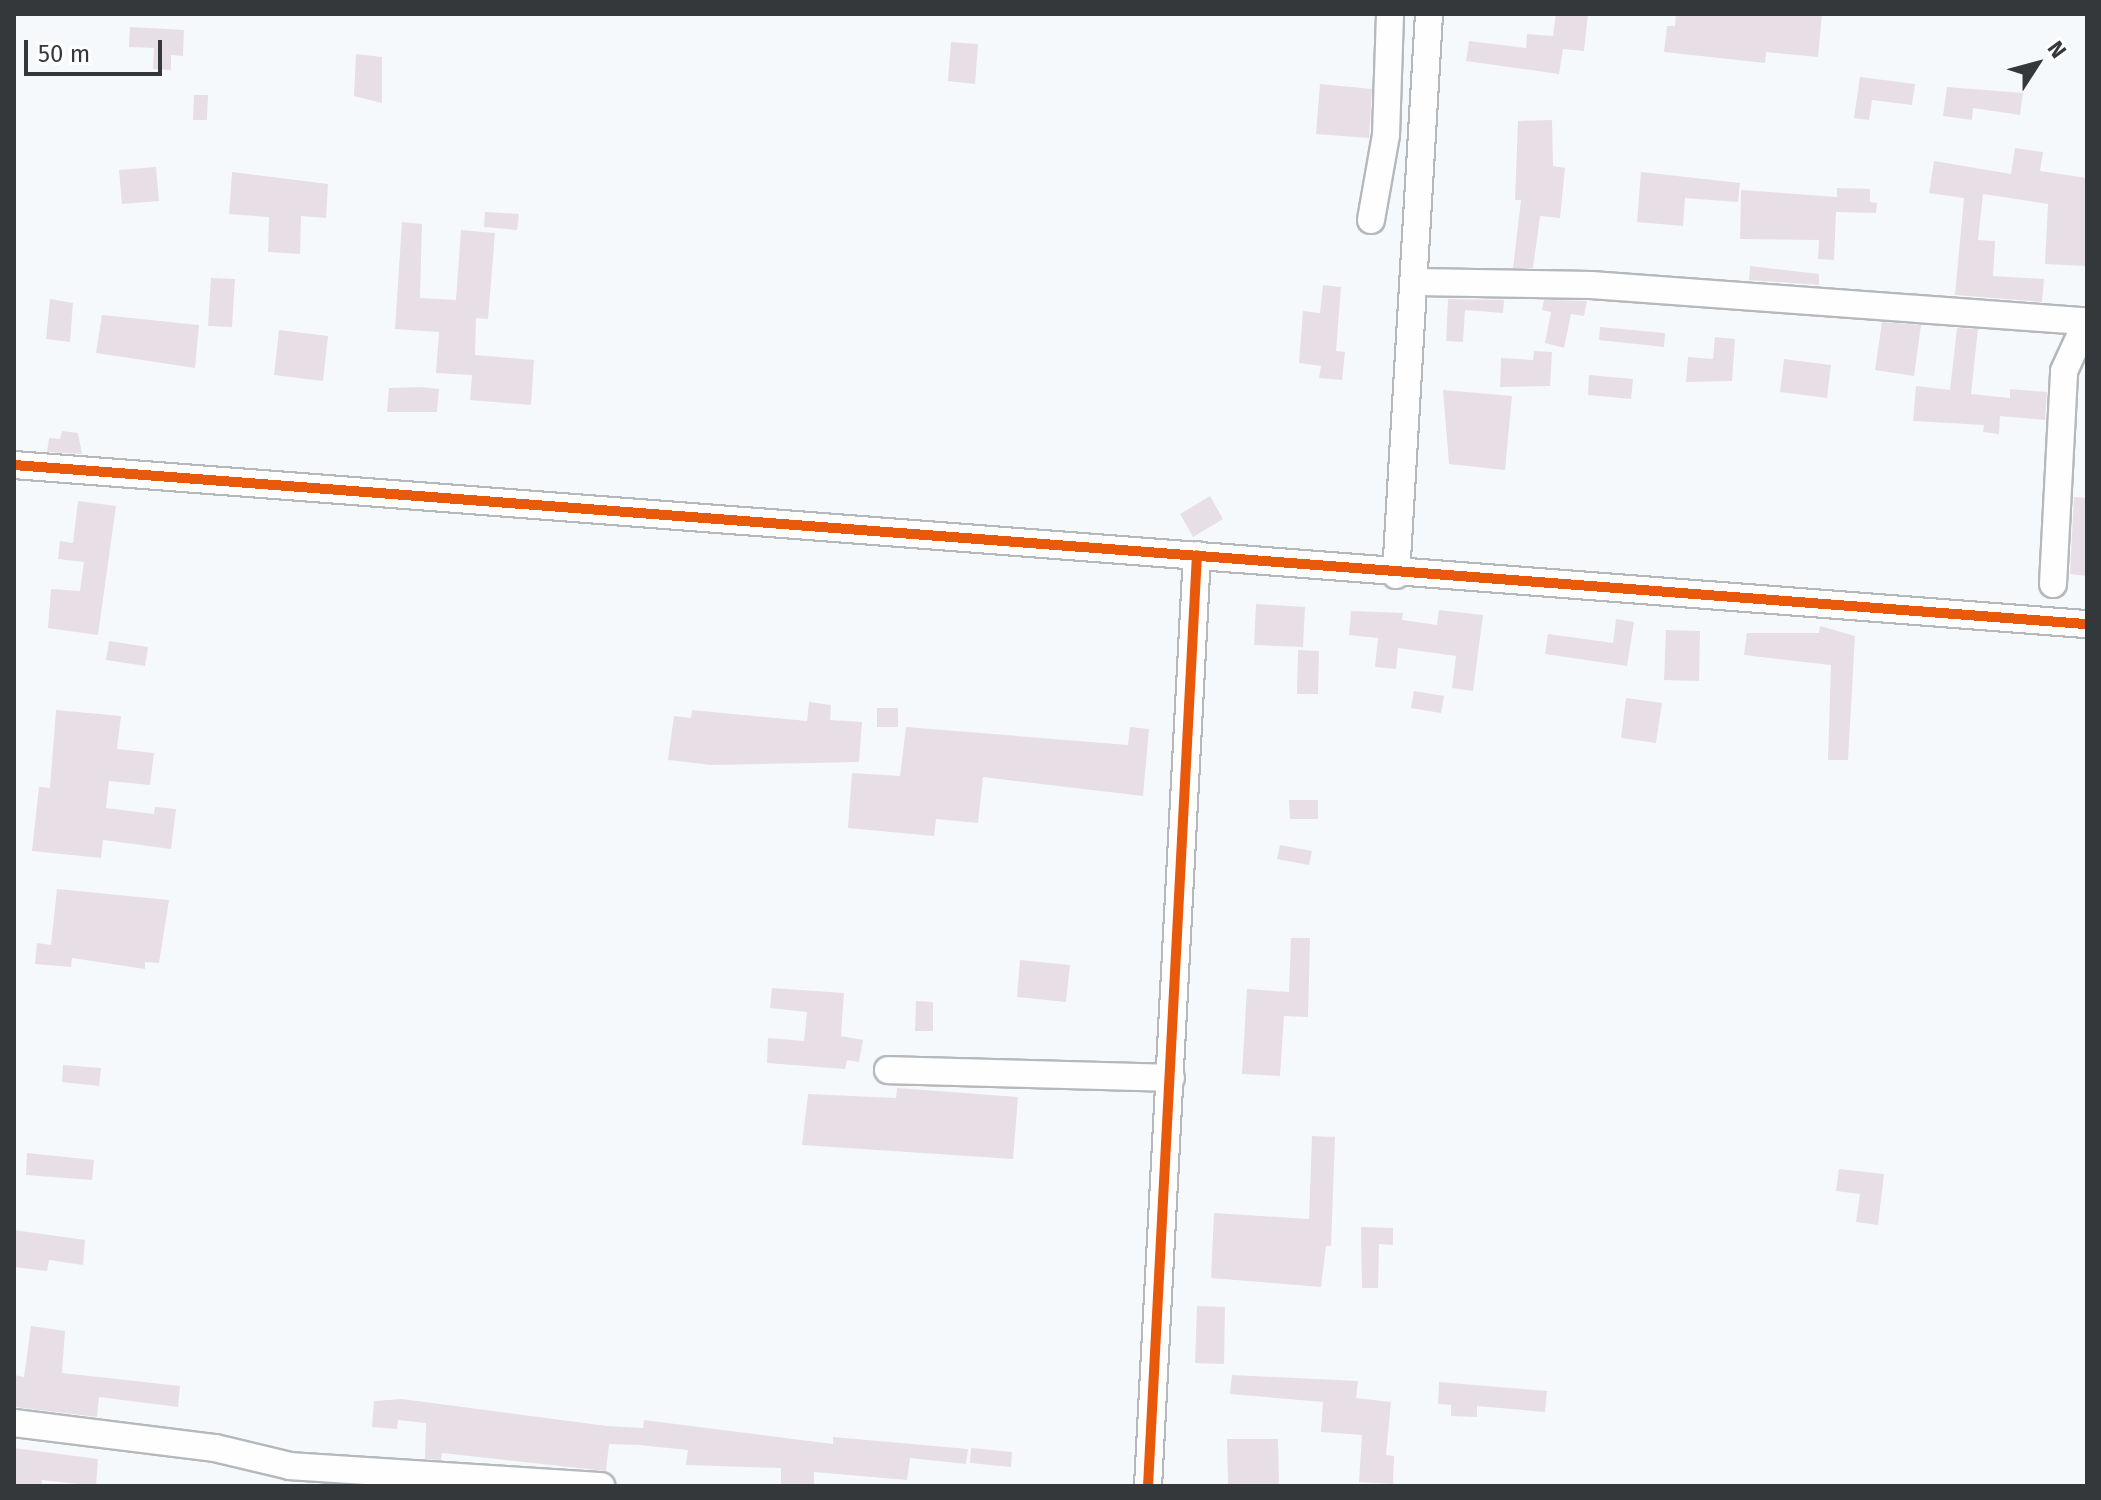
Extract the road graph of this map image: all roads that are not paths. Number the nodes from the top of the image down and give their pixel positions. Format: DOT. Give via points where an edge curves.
graph roads {
  1 [pos="1390,14"];
  2 [pos="1429,14"];
  3 [pos="1371,220"];
  4 [pos="1417,282"];
  5 [pos="2087,321"];
  6 [pos="14,465"];
  7 [pos="1197,555"];
  8 [pos="1396,575"];
  9 [pos="2053,584"];
  10 [pos="2087,624"];
  11 [pos="888,1070"];
  12 [pos="1171,1078"];
  13 [pos="14,1423"];
  14 [pos="601,1486"];
  15 [pos="1148,1486"];
  1 -- 3 [label="street" via="1386,135"];
  2 -- 4 [label="street"];
  4 -- 5 [label="street" via="1591,285"];
  4 -- 8 [label="street"];
  5 -- 9 [label="street" via="2064,371"];
  6 -- 7 [label="street"];
  7 -- 8 [label="street"];
  7 -- 12 [label="street"];
  8 -- 10 [label="street"];
  11 -- 12 [label="street"];
  12 -- 15 [label="street"];
  13 -- 14 [label="street" via="215,1448 290,1466"];
}
